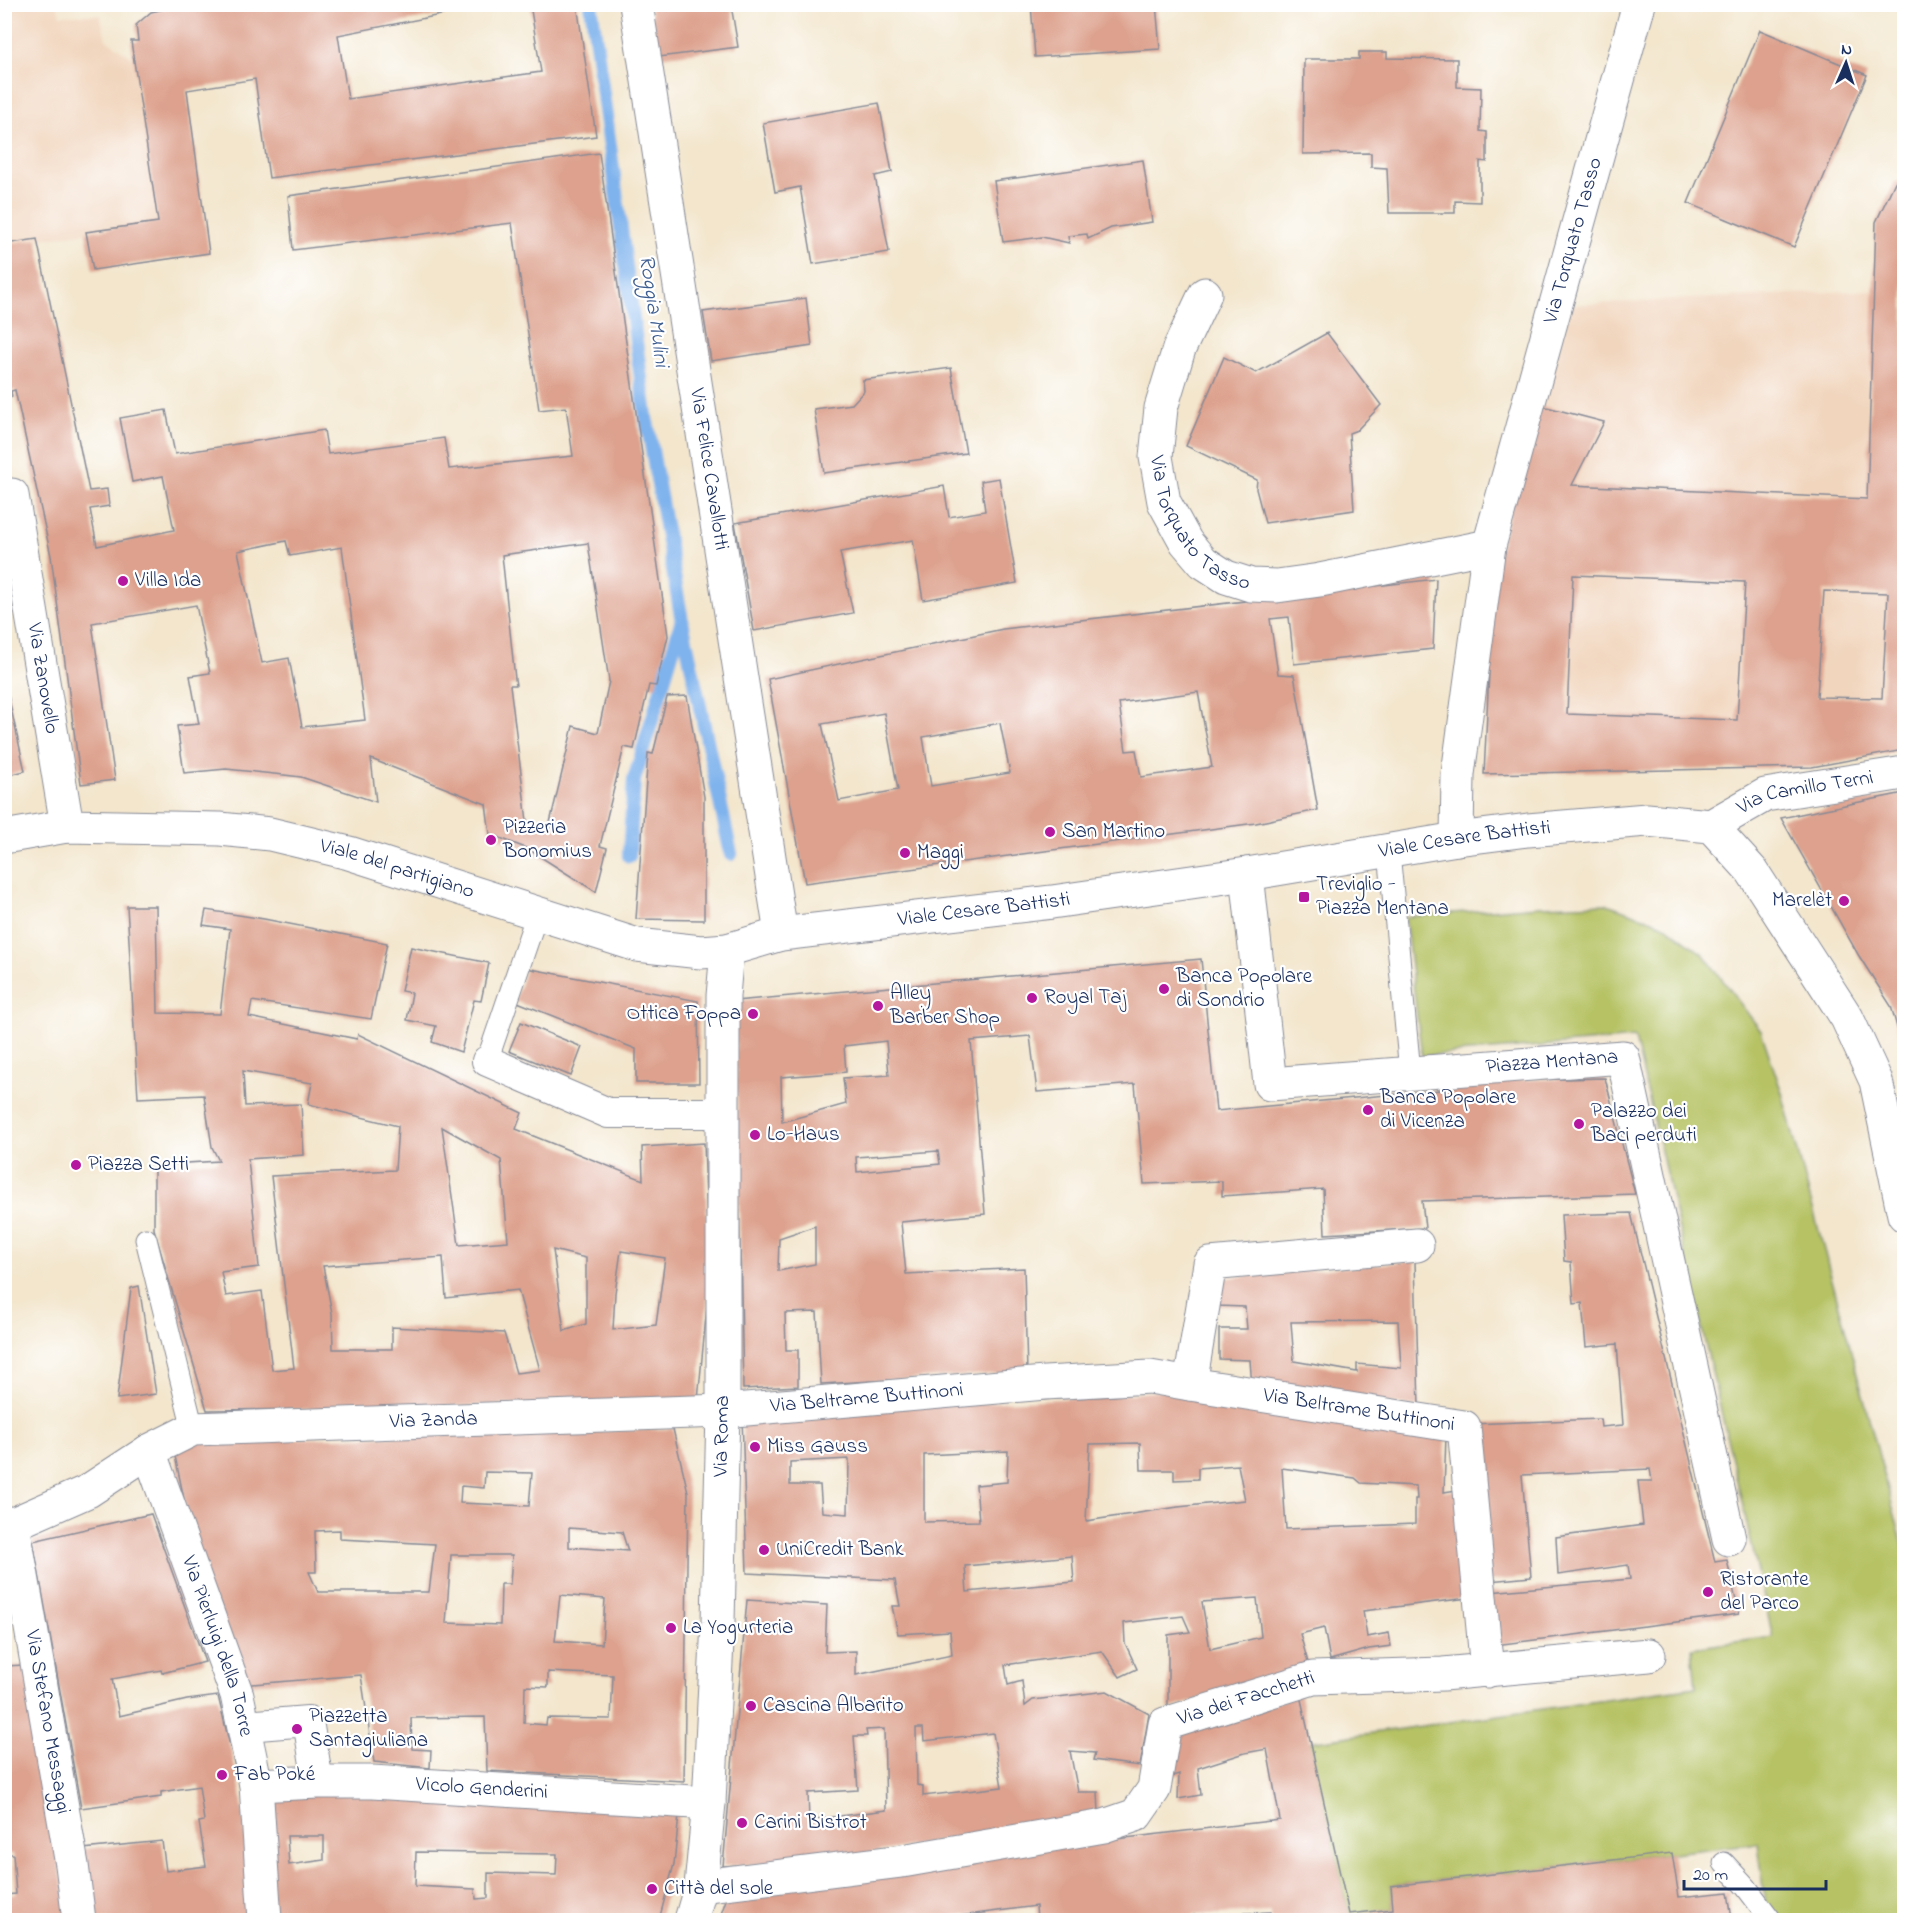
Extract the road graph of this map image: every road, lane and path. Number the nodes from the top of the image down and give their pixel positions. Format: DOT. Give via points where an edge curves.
graph roads {
  1 [pos="636,4"];
  2 [pos="1639,4"];
  3 [pos="1205,294"];
  4 [pos="12,495"];
  5 [pos="1489,546"];
  6 [pos="1905,772"];
  7 [pos="67,826"];
  8 [pos="1711,826"];
  9 [pos="4,837"];
  10 [pos="1457,839"];
  11 [pos="1389,852"];
  12 [pos="1247,874"];
  13 [pos="537,914"];
  14 [pos="781,934"];
  15 [pos="727,950"];
  16 [pos="487,1061"];
  17 [pos="1410,1072"];
  18 [pos="724,1113"];
  19 [pos="1905,1215"];
  20 [pos="146,1239"];
  21 [pos="1417,1245"];
  22 [pos="1190,1384"];
  23 [pos="723,1411"];
  24 [pos="193,1429"];
  25 [pos="149,1451"];
  26 [pos="9,1523"];
  27 [pos="1729,1539"];
  28 [pos="1649,1655"];
  29 [pos="1487,1671"];
  30 [pos="245,1726"];
  31 [pos="318,1782"];
  32 [pos="256,1785"];
  33 [pos="709,1803"];
  34 [pos="1724,1863"];
  35 [pos="701,1886"];
  36 [pos="79,1920"];
  37 [pos="265,1920"];
  38 [pos="692,1920"];
  39 [pos="1772,1920"];
  1 -- 14 [label="street, Via Felice Cavallotti"];
  2 -- 5 [label="street, Via Torquato Tasso"];
  3 -- 5 [label="street, Via Torquato Tasso" via="1176,359 1161,408 1156,457 1164,502 1186,542 1203,562 1226,577 1251,585 1277,586"];
  4 -- 7 [label="street, Via Zanovello"];
  5 -- 10 [label="street, Via Torquato Tasso" via="1458,774"];
  6 -- 8 [label="street, Via Camillo Terni" via="1765,795"];
  7 -- 9 [label="street, Viale del partigiano"];
  7 -- 13 [label="street, Viale del partigiano" via="220,829 270,834 348,853"];
  8 -- 10 [label="street, Viale Cesare Battisti" via="1647,820"];
  8 -- 19 [label="street" via="1752,871 1847,1018 1876,1081"];
  10 -- 11 [label="street, Viale Cesare Battisti"];
  11 -- 12 [label="street, Viale Cesare Battisti"];
  11 -- 17 [label="lane"];
  12 -- 14 [label="street, Viale Cesare Battisti"];
  12 -- 17 [label="street, Piazza Mentana" via="1270,1084"];
  13 -- 15 [label="street, Viale del partigiano" via="637,945 701,952"];
  13 -- 16 [label="lane"];
  14 -- 15 [label="street, Viale del partigiano"];
  15 -- 18 [label="street, Via Roma" via="723,996"];
  16 -- 18 [label="street" via="608,1113"];
  17 -- 27 [label="street, Piazza Mentana" via="1623,1057"];
  18 -- 23 [label="street, Via Roma"];
  20 -- 24 [label="lane"];
  21 -- 22 [label="street" via="1210,1264"];
  22 -- 23 [label="street, Via Beltrame Buttinoni" via="1150,1377 1044,1383"];
  22 -- 29 [label="street, Via Beltrame Buttinoni" via="1464,1427"];
  23 -- 24 [label="street, Via Zanda"];
  23 -- 33 [label="street, Via Roma"];
  24 -- 25 [label="street, Via Zanda"];
  25 -- 26 [label="street, Via Zanda" via="88,1491"];
  25 -- 30 [label="street, Via Pierluigi della Torre" via="234,1685"];
  26 -- 36 [label="street, Via Stefano Messaggi" via="35,1653"];
  28 -- 29 [label="street, Via dei Facchetti"];
  29 -- 35 [label="street, Via dei Facchetti" via="1313,1678 1165,1724 1154,1789 1136,1815 1104,1826 902,1861"];
  30 -- 31 [label="street" via="308,1721"];
  30 -- 32 [label="street, Via Pierluigi della Torre"];
  31 -- 32 [label="street, Vicolo Genderini"];
  31 -- 33 [label="street, Vicolo Genderini" via="377,1782"];
  32 -- 37 [label="street, Via Pierluigi della Torre"];
  33 -- 35 [label="street, Via Roma"];
  34 -- 39 [label="lane"];
  35 -- 38 [label="street, Via Roma"];
}
